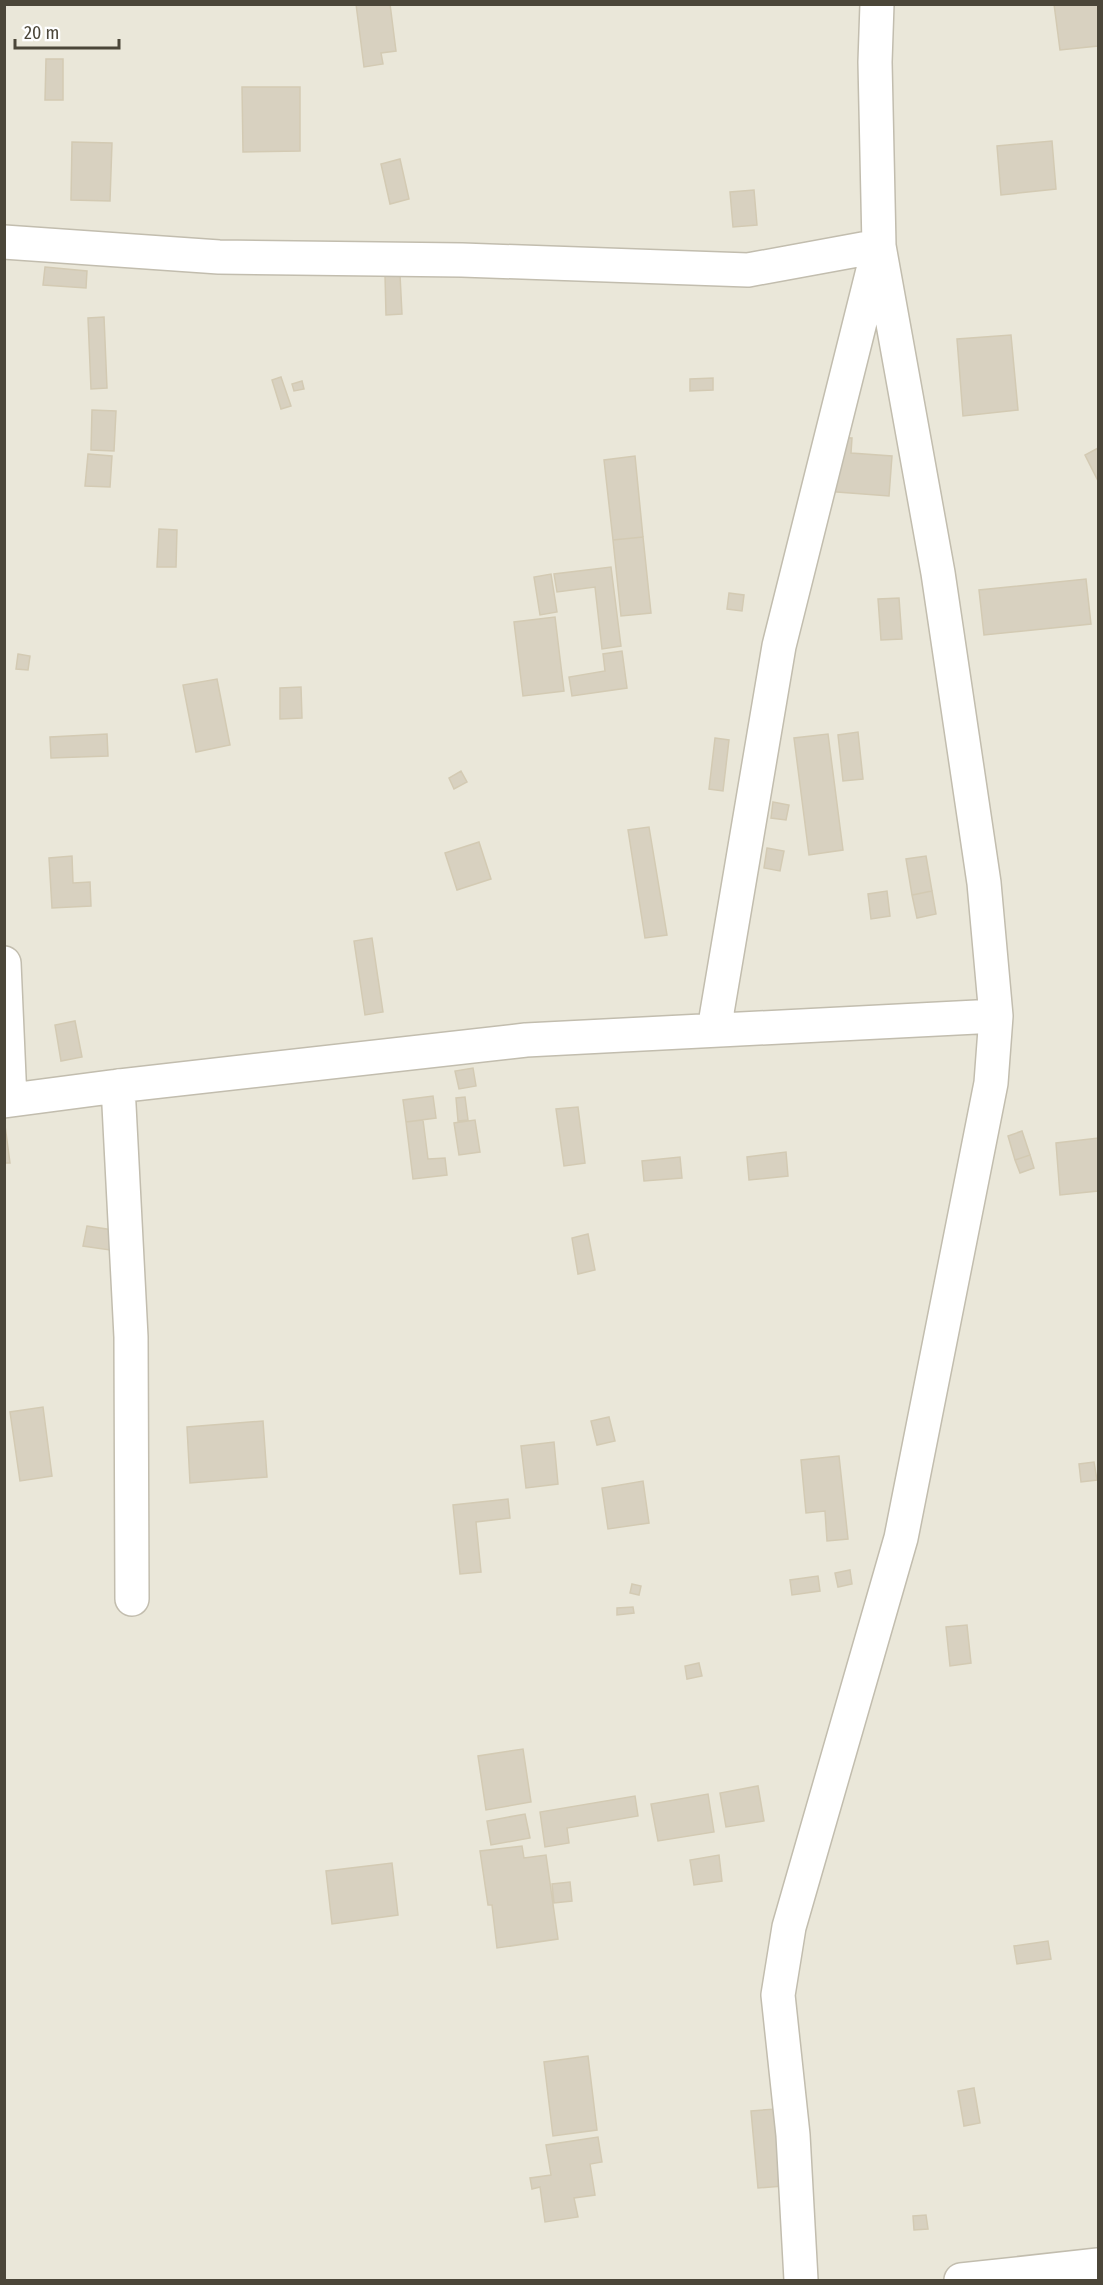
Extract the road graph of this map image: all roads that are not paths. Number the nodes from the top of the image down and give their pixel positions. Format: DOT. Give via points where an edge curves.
graph roads {
  1 [pos="877,4"];
  2 [pos="4,242"];
  3 [pos="879,246"];
  4 [pos="4,963"];
  5 [pos="996,1016"];
  6 [pos="714,1030"];
  7 [pos="118,1086"];
  8 [pos="7,1101"];
  9 [pos="132,1599"];
  10 [pos="1098,2265"];
  11 [pos="979,2279"];
  12 [pos="801,2280"];
  1 -- 3 [label="street" via="874,62"];
  2 -- 3 [label="street" via="219,257 748,270"];
  3 -- 5 [label="street" via="938,573 984,883"];
  3 -- 6 [label="street" via="779,646"];
  4 -- 8 [label="street"];
  5 -- 6 [label="street"];
  5 -- 12 [label="street" via="991,1083 901,1538 789,1927 778,1995"];
  6 -- 7 [label="street" via="526,1040"];
  7 -- 8 [label="street"];
  7 -- 9 [label="street" via="131,1337"];
  10 -- 11 [label="street"];
}
